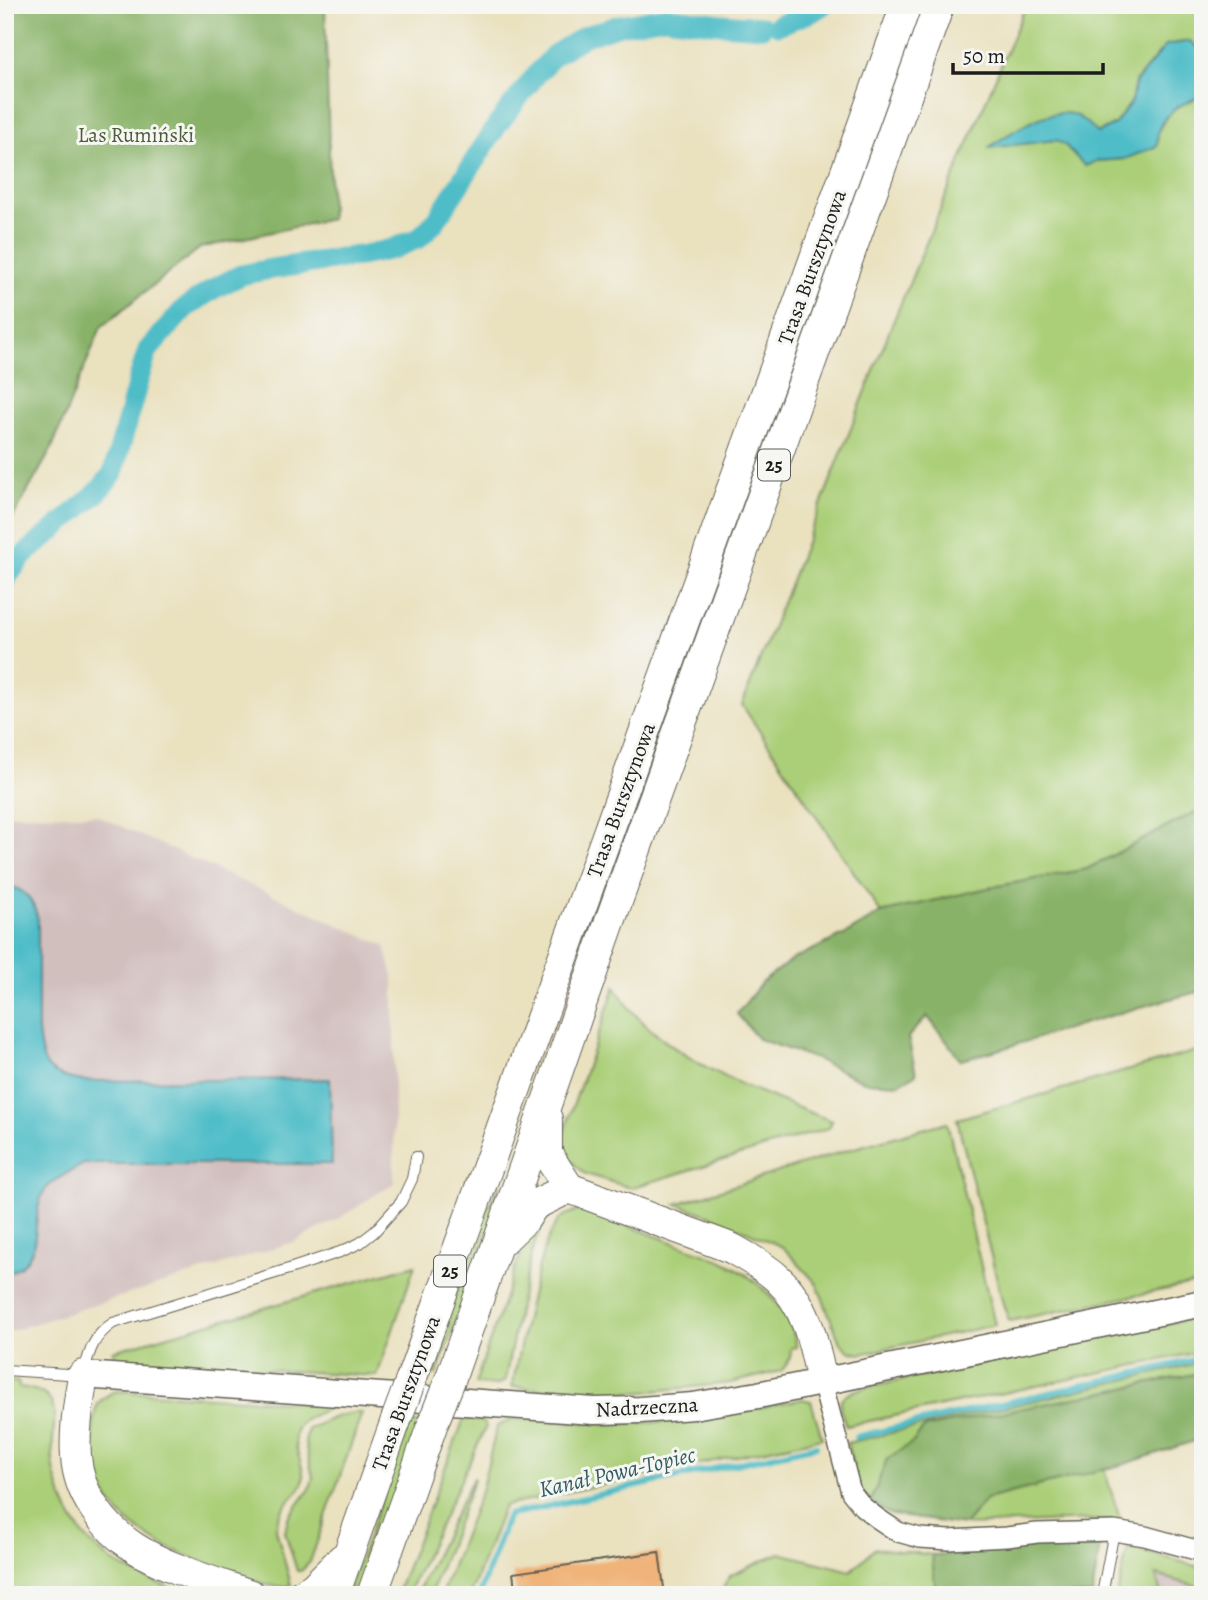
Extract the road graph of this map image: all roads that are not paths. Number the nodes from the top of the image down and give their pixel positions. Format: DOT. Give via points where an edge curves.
graph roads {
  1 [pos="906,5"];
  2 [pos="939,5"];
  3 [pos="548,1101"];
  4 [pos="416,1157"];
  5 [pos="569,1188"];
  6 [pos="496,1247"];
  7 [pos="1203,1303"];
  8 [pos="5,1370"];
  9 [pos="83,1375"];
  10 [pos="822,1382"];
  11 [pos="1114,1531"];
  12 [pos="1203,1552"];
  13 [pos="348,1554"];
  14 [pos="251,1595"];
  15 [pos="301,1595"];
  16 [pos="334,1595"];
  17 [pos="372,1595"];
  18 [pos="1102,1595"];
  1 -- 13 [label="main road, Trasa Bursztynowa / 25, bridge"];
  2 -- 3 [label="main road, Trasa Bursztynowa / 25"];
  3 -- 5 [label="main road" via="547,1154"];
  3 -- 6 [label="main road, Trasa Bursztynowa / 25"];
  4 -- 9 [label="lane" via="401,1202 360,1243 113,1324 95,1339"];
  5 -- 6 [label="main road" via="534,1205"];
  5 -- 10 [label="main road" via="731,1248 777,1278 797,1300 810,1329"];
  6 -- 17 [label="main road, Trasa Bursztynowa / 25, bridge"];
  7 -- 10 [label="street, Nadrzeczna"];
  8 -- 9 [label="lane"];
  9 -- 10 [label="street, Nadrzeczna" via="594,1410 693,1406"];
  9 -- 14 [label="main road" via="77,1415 79,1478 107,1526 136,1549"];
  10 -- 11 [label="street" via="851,1492 863,1507 898,1532 948,1539"];
  11 -- 12 [label="street"];
  11 -- 18 [label="lane"];
  13 -- 15 [label="main road"];
  13 -- 16 [label="main road, Trasa Bursztynowa / 25"];
}
